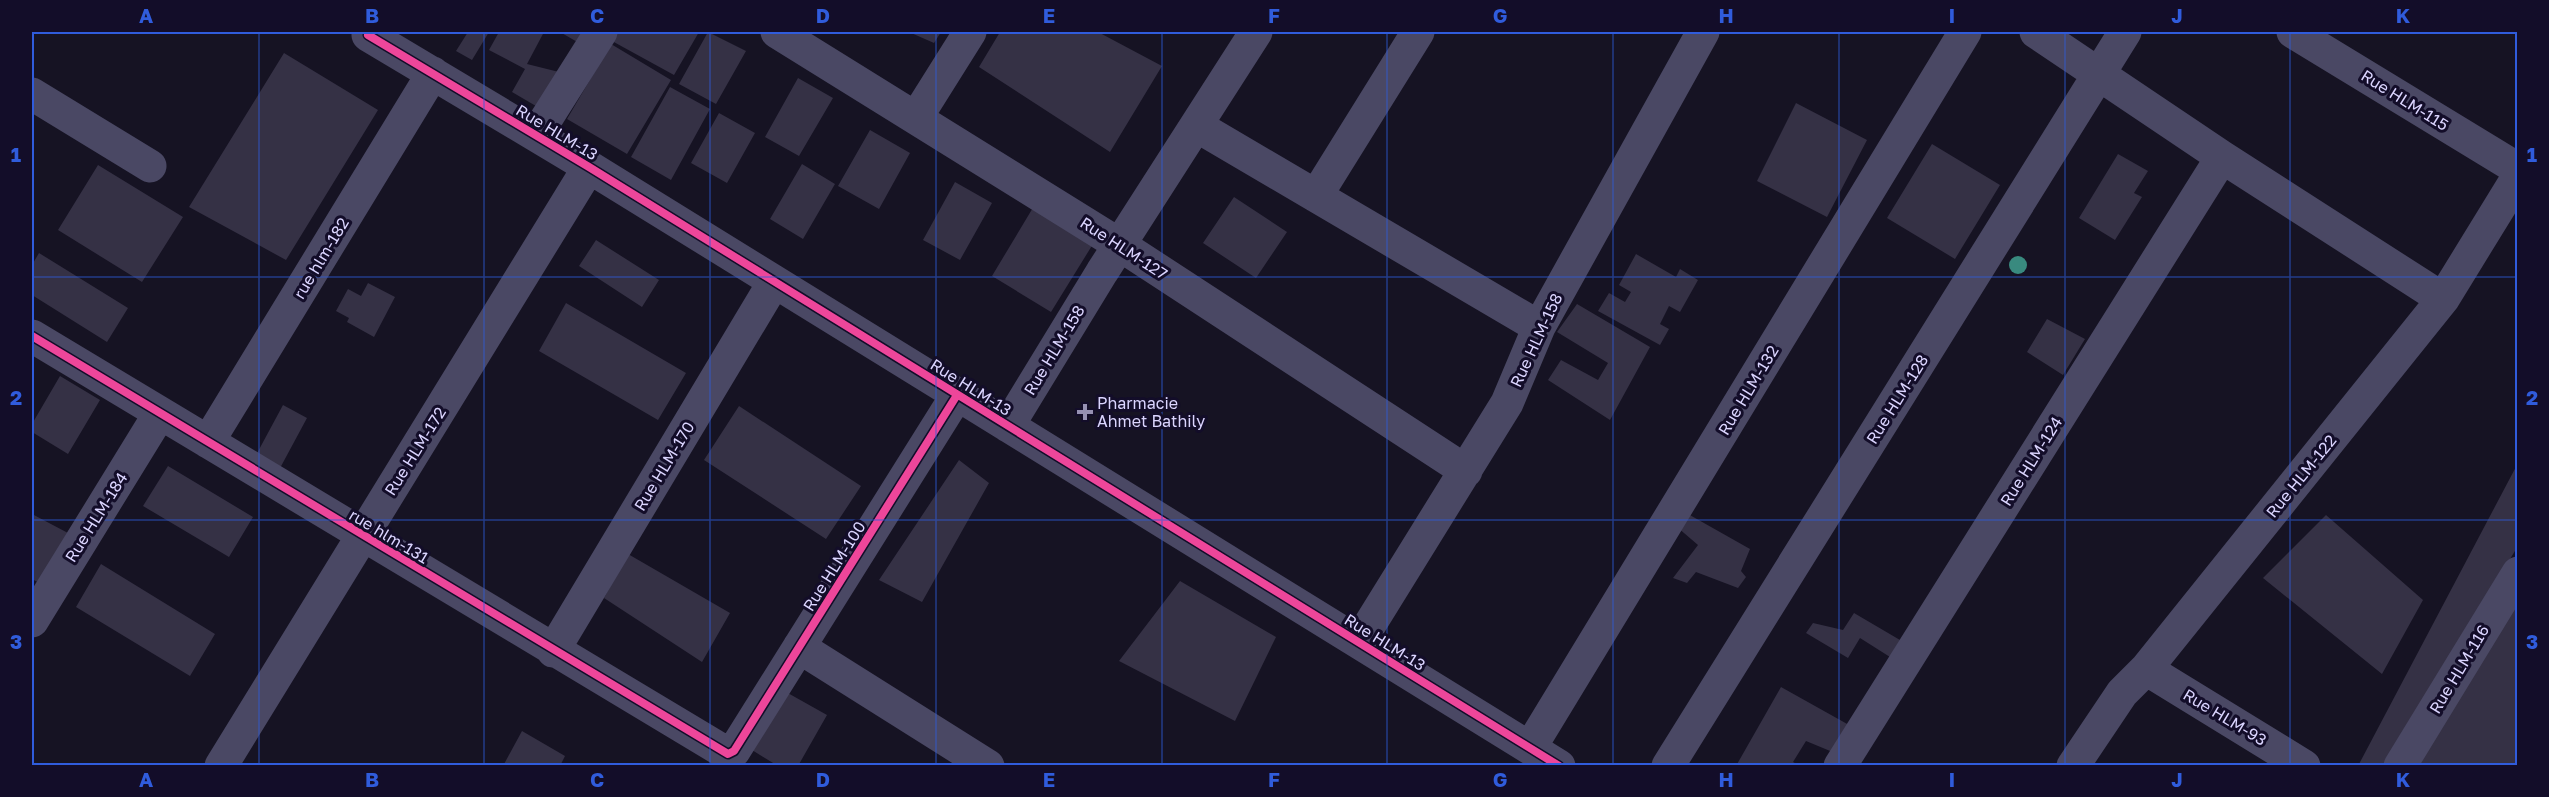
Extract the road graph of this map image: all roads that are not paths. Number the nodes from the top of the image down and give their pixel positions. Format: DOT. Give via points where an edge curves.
graph roads {
  1 [pos="601,32"];
  2 [pos="777,32"];
  3 [pos="970,32"];
  4 [pos="1256,32"];
  5 [pos="1418,32"];
  6 [pos="1703,32"];
  7 [pos="1965,32"];
  8 [pos="2036,32"];
  9 [pos="2125,32"];
  10 [pos="2293,32"];
  11 [pos="368,35"];
  12 [pos="433,73"];
  13 [pos="2100,74"];
  14 [pos="32,94"];
  15 [pos="916,118"];
  16 [pos="1197,126"];
  17 [pos="536,135"];
  18 [pos="2222,158"];
  19 [pos="150,165"];
  20 [pos="590,167"];
  21 [pos="2517,169"];
  22 [pos="2517,177"];
  23 [pos="1316,196"];
  24 [pos="1120,244"];
  25 [pos="774,282"];
  26 [pos="2443,299"];
  27 [pos="1539,327"];
  28 [pos="32,336"];
  29 [pos="957,395"];
  30 [pos="160,413"];
  31 [pos="1008,426"];
  32 [pos="208,442"];
  33 [pos="1466,471"];
  34 [pos="363,536"];
  35 [pos="2517,573"];
  36 [pos="33,621"];
  37 [pos="1359,642"];
  38 [pos="800,647"];
  39 [pos="554,651"];
  40 [pos="2146,669"];
  41 [pos="1530,748"];
  42 [pos="734,751"];
  43 [pos="221,765"];
  44 [pos="988,765"];
  45 [pos="1558,765"];
  46 [pos="1668,765"];
  47 [pos="1840,765"];
  48 [pos="2073,765"];
  49 [pos="2304,765"];
  50 [pos="2400,765"];
  1 -- 17 [label="street"];
  2 -- 15 [label="street, Rue HLM-127"];
  3 -- 15 [label="street"];
  4 -- 16 [label="street, Rue HLM-158"];
  5 -- 23 [label="street"];
  6 -- 27 [label="street, Rue HLM-158"];
  7 -- 41 [label="street, Rue HLM-132"];
  8 -- 13 [label="street"];
  9 -- 13 [label="street, Rue HLM-128"];
  10 -- 21 [label="street, Rue HLM-115"];
  11 -- 12 [label="street, Rue HLM-13"];
  12 -- 17 [label="street, Rue HLM-13"];
  12 -- 32 [label="street, rue hlm-182"];
  13 -- 18 [label="street"];
  13 -- 46 [label="street, Rue HLM-128"];
  14 -- 19 [label="street"];
  15 -- 24 [label="street, Rue HLM-127"];
  16 -- 23 [label="street"];
  16 -- 24 [label="street, Rue HLM-158"];
  17 -- 20 [label="street, Rue HLM-13"];
  18 -- 26 [label="street"];
  18 -- 47 [label="street, Rue HLM-124"];
  20 -- 25 [label="street, Rue HLM-13"];
  20 -- 34 [label="street, Rue HLM-172"];
  22 -- 26 [label="street, Rue HLM-122"];
  23 -- 27 [label="street"];
  24 -- 31 [label="street, Rue HLM-158"];
  24 -- 33 [label="street, Rue HLM-127"];
  25 -- 29 [label="street, Rue HLM-13"];
  25 -- 39 [label="street, Rue HLM-170"];
  26 -- 40 [label="street, Rue HLM-122"];
  27 -- 33 [label="street, Rue HLM-158" via="1507,403"];
  28 -- 30 [label="street, rue hlm-131"];
  29 -- 31 [label="street, Rue HLM-13"];
  29 -- 38 [label="street, Rue HLM-100"];
  30 -- 32 [label="street, rue hlm-131"];
  30 -- 36 [label="street, Rue HLM-184"];
  31 -- 37 [label="street, Rue HLM-13"];
  32 -- 34 [label="street, rue hlm-131"];
  33 -- 37 [label="street, Rue HLM-158"];
  34 -- 39 [label="street, rue hlm-131"];
  34 -- 43 [label="street, Rue HLM-172"];
  35 -- 50 [label="street, Rue HLM-116"];
  37 -- 41 [label="street, Rue HLM-13"];
  38 -- 42 [label="street, Rue HLM-100"];
  38 -- 44 [label="street"];
  39 -- 42 [label="street, rue hlm-131" via="721,752"];
  40 -- 48 [label="street, Rue HLM-122" via="2122,693"];
  40 -- 49 [label="street, Rue HLM-93"];
  41 -- 45 [label="street, Rue HLM-13"];
}
